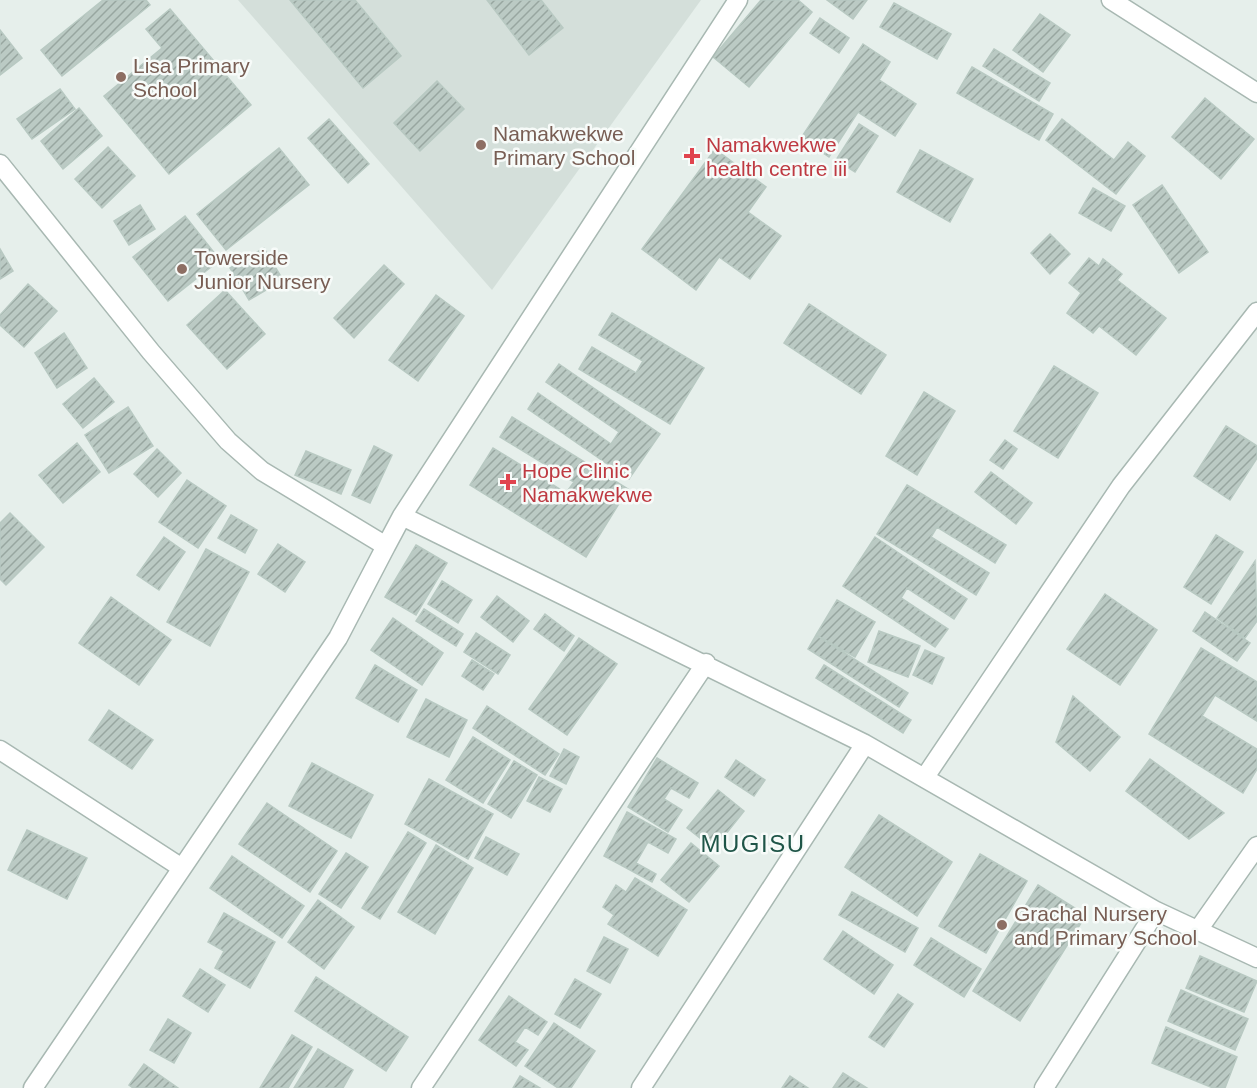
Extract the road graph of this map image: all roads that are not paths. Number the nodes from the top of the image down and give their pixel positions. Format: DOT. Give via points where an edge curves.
graph roads {
  1 [pos="738,0"];
  2 [pos="1111,0"];
  3 [pos="1257,93"];
  4 [pos="0,164"];
  5 [pos="1257,312"];
  6 [pos="402,516"];
  7 [pos="386,546"];
  8 [pos="706,663"];
  9 [pos="865,744"];
  10 [pos="0,750"];
  11 [pos="925,777"];
  12 [pos="1257,846"];
  13 [pos="182,868"];
  14 [pos="1156,911"];
  15 [pos="1197,930"];
  16 [pos="1257,958"];
  17 [pos="33,1088"];
  18 [pos="420,1088"];
  19 [pos="640,1088"];
  20 [pos="1044,1088"];
  1 -- 6 [label="street"];
  2 -- 3 [label="street"];
  4 -- 7 [label="street" via="228,441 262,471"];
  5 -- 11 [label="street" via="1121,486"];
  6 -- 7 [label="street"];
  6 -- 8 [label="street"];
  7 -- 13 [label="street" via="338,638"];
  8 -- 9 [label="street"];
  8 -- 18 [label="street"];
  9 -- 11 [label="street"];
  9 -- 19 [label="street"];
  10 -- 13 [label="street"];
  11 -- 14 [label="street"];
  12 -- 15 [label="street"];
  13 -- 17 [label="street"];
  14 -- 15 [label="street"];
  14 -- 20 [label="street"];
  15 -- 16 [label="street"];
}
